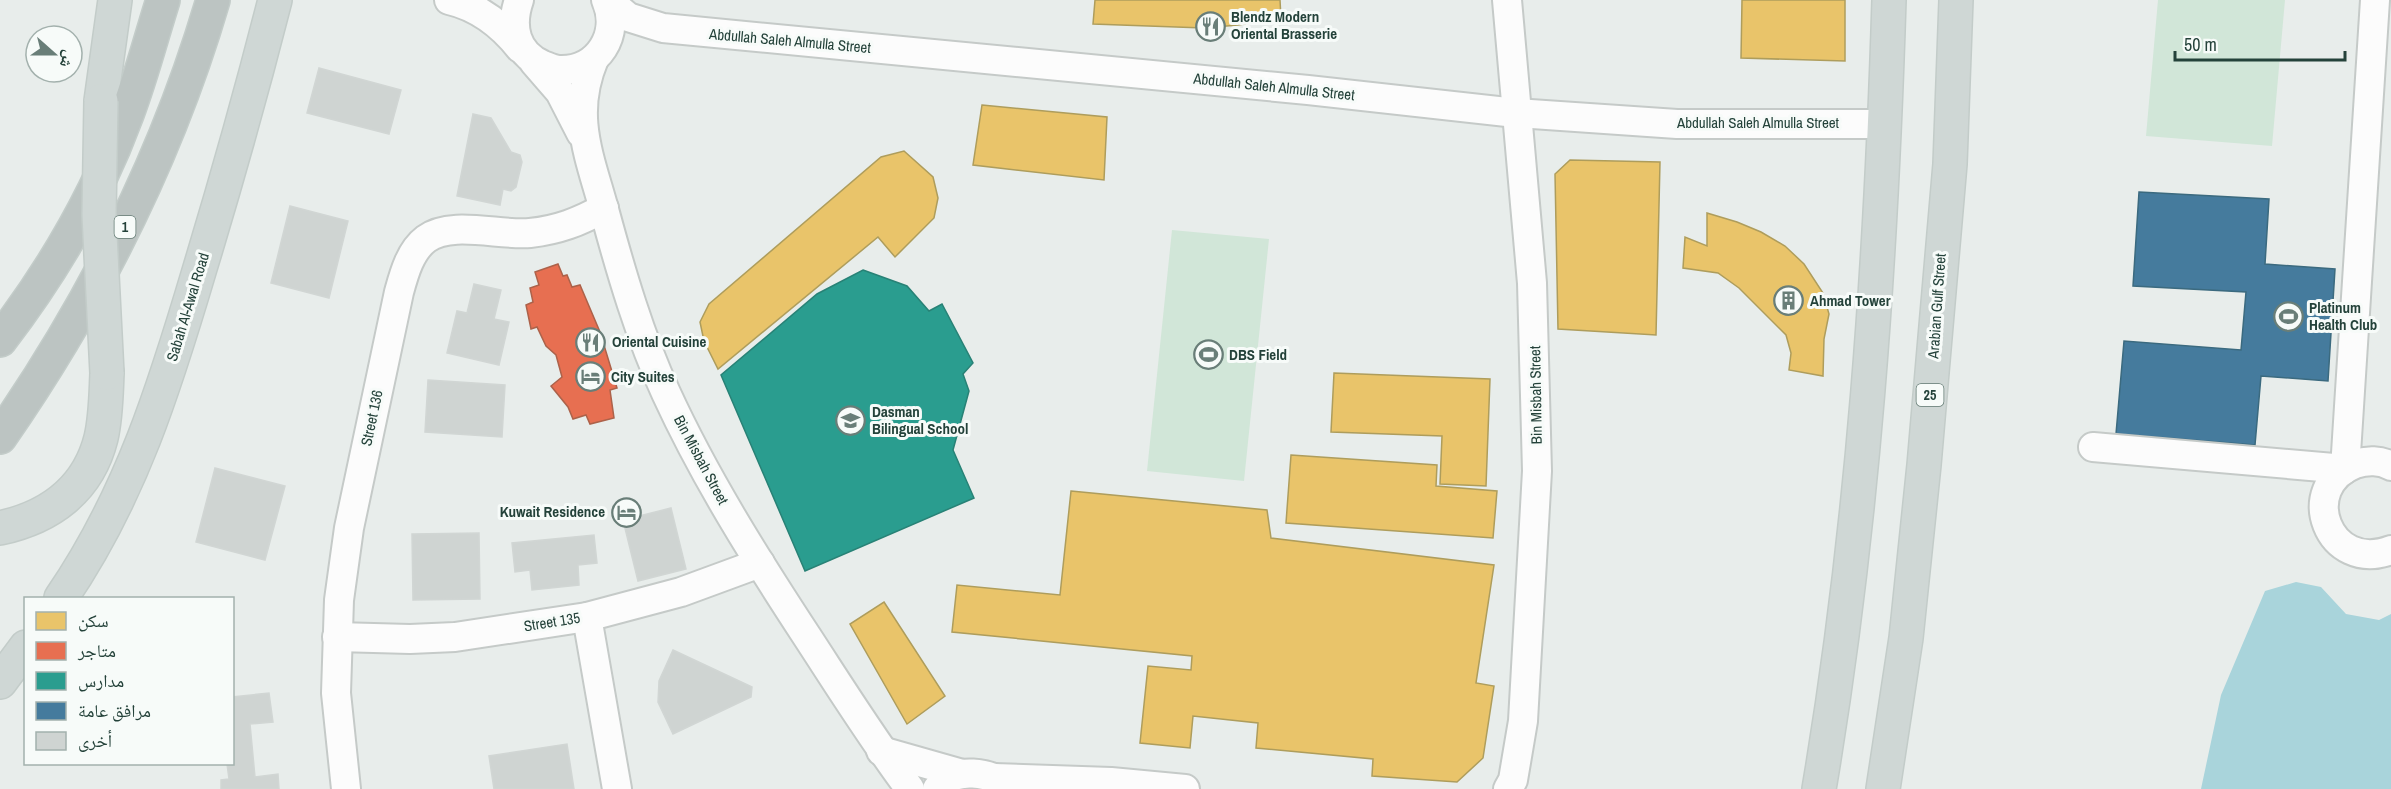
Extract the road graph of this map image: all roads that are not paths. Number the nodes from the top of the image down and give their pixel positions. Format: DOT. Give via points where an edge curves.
graph roads {
  1 [pos="115,0"];
  2 [pos="163,0"];
  3 [pos="213,0"];
  4 [pos="458,0"];
  5 [pos="519,0"];
  6 [pos="607,0"];
  7 [pos="1507,0"];
  8 [pos="1889,0"];
  9 [pos="1956,0"];
  10 [pos="2375,0"];
  11 [pos="275,1"];
  12 [pos="663,28"];
  13 [pos="527,56"];
  14 [pos="596,57"];
  15 [pos="1516,113"];
  16 [pos="1886,124"];
  17 [pos="584,140"];
  18 [pos="604,208"];
  19 [pos="0,340"];
  20 [pos="0,437"];
  21 [pos="2093,447"];
  22 [pos="2391,466"];
  23 [pos="2345,469"];
  24 [pos="0,528"];
  25 [pos="2391,550"];
  26 [pos="760,563"];
  27 [pos="62,597"];
  28 [pos="587,616"];
  29 [pos="337,637"];
  30 [pos="24,650"];
  31 [pos="0,682"];
  32 [pos="881,751"];
  33 [pos="962,774"];
  34 [pos="1003,783"];
  35 [pos="1098,786"];
  36 [pos="346,789"];
  37 [pos="617,789"];
  38 [pos="910,789"];
  39 [pos="937,789"];
  40 [pos="1185,789"];
  41 [pos="1508,789"];
  42 [pos="1819,789"];
  43 [pos="1883,789"];
  1 -- 24 [label="main road, bridge" via="101,101 99,215 106,374 101,439 75,489 47,512"];
  2 -- 19 [label="highway" via="127,114 83,215"];
  3 -- 20 [label="highway, 1" via="196,59 160,153 117,244 73,326"];
  4 -- 13 [label="street" via="492,18"];
  5 -- 13 [label="street" via="514,15 515,34"];
  6 -- 12 [label="street, Abdullah Saleh Almulla Street" via="628,17"];
  6 -- 14 [label="street, Bin Misbah Street" via="611,25 608,41"];
  7 -- 15 [label="street, Bin Misbah Street"];
  8 -- 16 [label="main road"];
  9 -- 43 [label="main road, Arabian Gulf Street / 25" via="1950,164 1925,454 1904,648"];
  10 -- 23 [label="street"];
  11 -- 27 [label="main road, Sabah Al-Awal Road" via="172,364 137,461 87,561"];
  12 -- 14 [label="street, Abdullah Saleh Almulla Street" via="626,37"];
  12 -- 15 [label="street, Abdullah Saleh Almulla Street"];
  13 -- 14 [label="street, Abdullah Saleh Almulla Street" via="558,71 577,68"];
  13 -- 17 [label="street, Bin Misbah Street" via="560,92"];
  14 -- 17 [label="street, Bin Misbah Street" via="584,88"];
  15 -- 16 [label="street, Abdullah Saleh Almulla Street" via="1677,124"];
  15 -- 41 [label="street, Bin Misbah Street" via="1532,284 1537,471 1523,721"];
  16 -- 42 [label="main road" via="1861,459 1836,692"];
  17 -- 18 [label="street, Bin Misbah Street"];
  18 -- 26 [label="street, Bin Misbah Street" via="664,391 718,495"];
  18 -- 29 [label="street, Street 136" via="579,222 547,231 449,230 426,239 417,249 399,292 349,528"];
  21 -- 23 [label="street"];
  22 -- 23 [label="street" via="2364,461"];
  23 -- 25 [label="street" via="2330,484 2323,504 2326,525 2338,543 2356,554 2377,556"];
  26 -- 28 [label="street, Street 135" via="681,592"];
  26 -- 32 [label="street, Bin Misbah Street"];
  28 -- 29 [label="street, Street 135" via="455,637"];
  28 -- 37 [label="street"];
  29 -- 36 [label="street, Street 136" via="336,693"];
  30 -- 31 [label="main road"];
  32 -- 33 [label="street"];
  32 -- 38 [label="street, Bin Misbah Street"];
  33 -- 34 [label="street" via="978,774"];
  33 -- 39 [label="street" via="945,780"];
  34 -- 35 [label="street"];
  35 -- 40 [label="street"];
}
